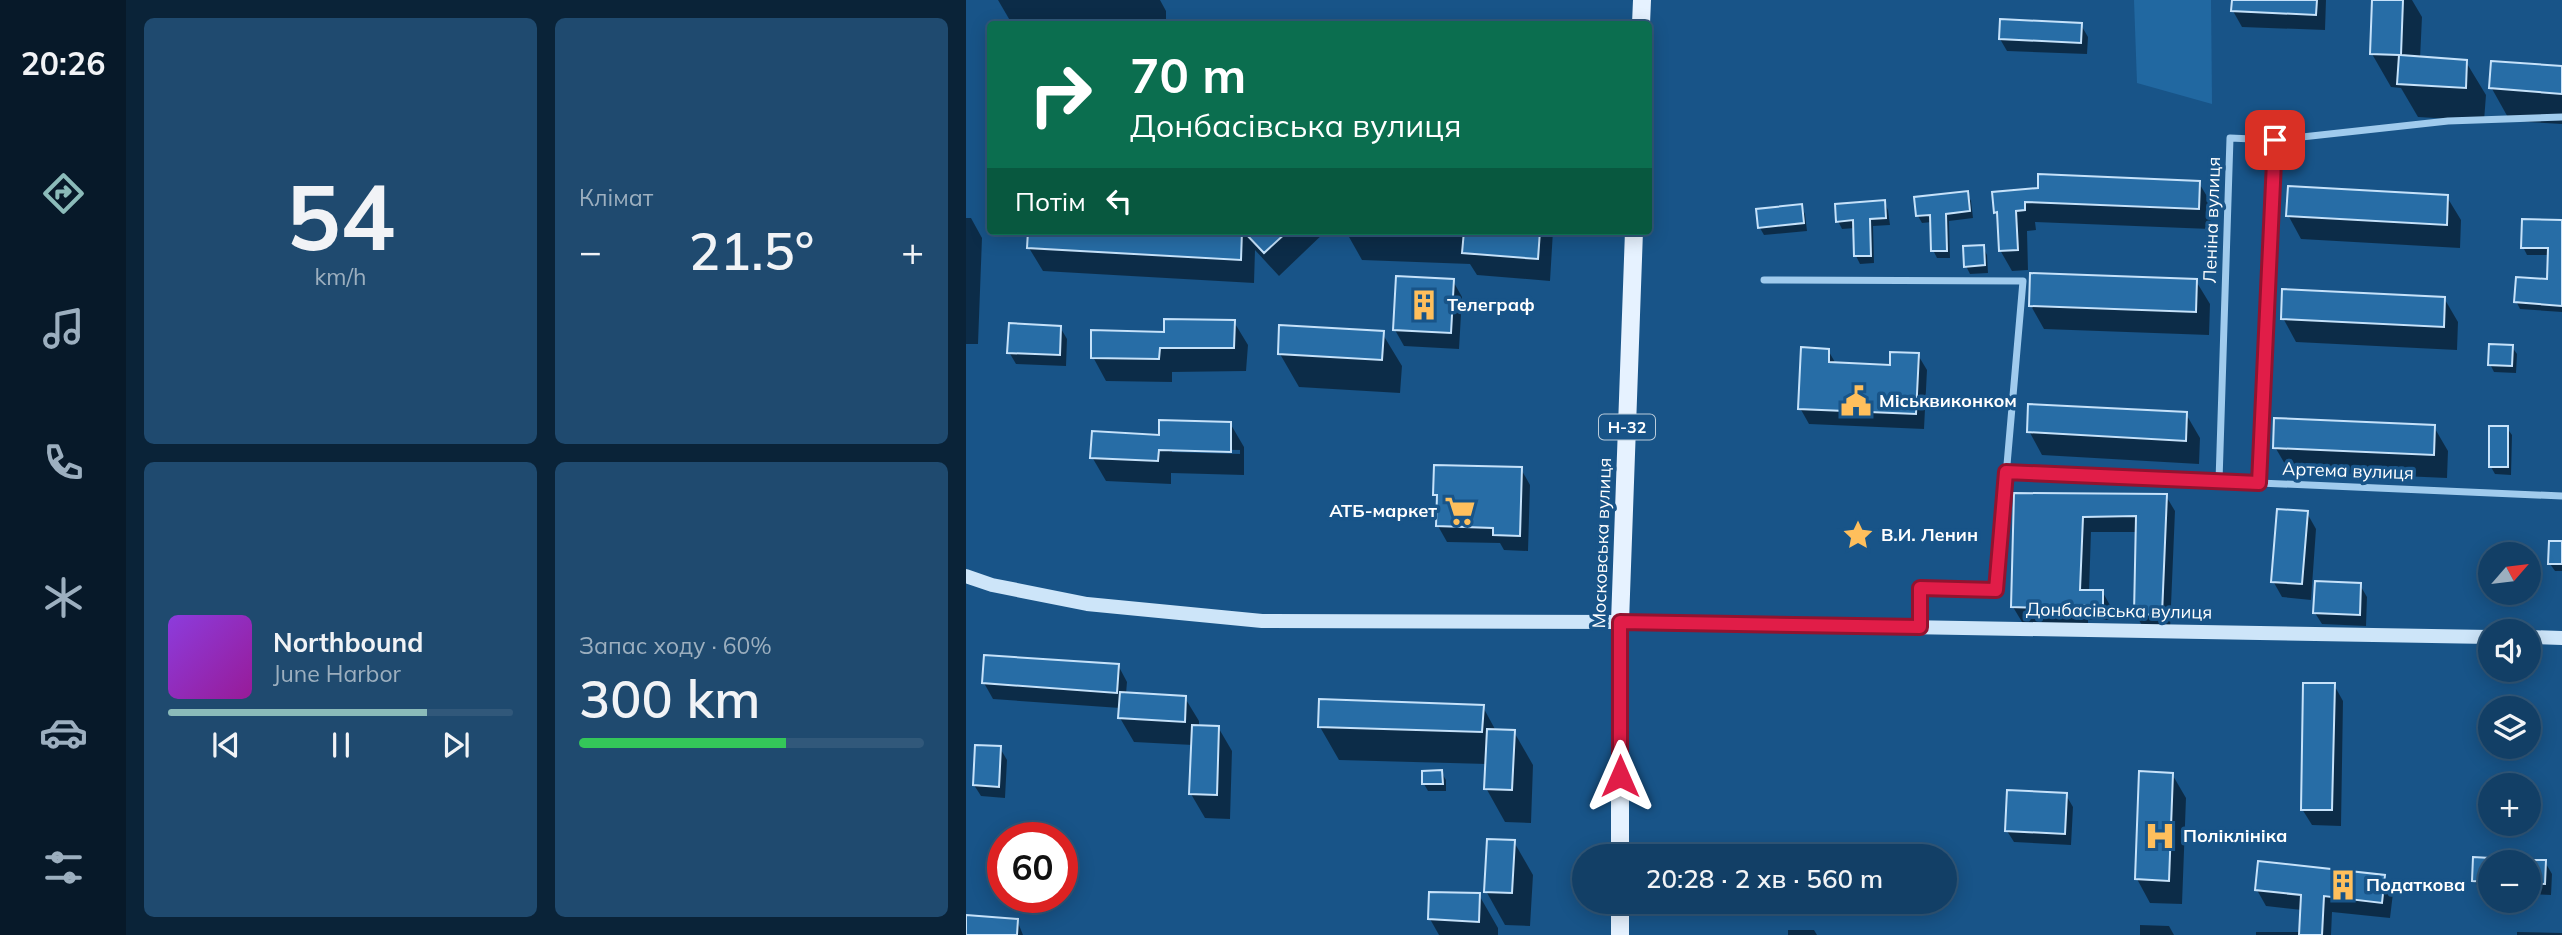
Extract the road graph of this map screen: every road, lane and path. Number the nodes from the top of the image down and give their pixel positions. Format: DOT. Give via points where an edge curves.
graph roads {
  1 [pos="1642,0"];
  2 [pos="1641,21"];
  3 [pos="2562,117"];
  4 [pos="2275,140"];
  5 [pos="1634,235"];
  6 [pos="1765,280"];
  7 [pos="2006,472"];
  8 [pos="2218,481"];
  9 [pos="2259,483"];
  10 [pos="2562,496"];
  11 [pos="966,576"];
  12 [pos="1620,622"];
  13 [pos="1920,627"];
  14 [pos="2478,636"];
  15 [pos="2541,637"];
  16 [pos="2562,638"];
  17 [pos="1620,844"];
  18 [pos="1620,914"];
  19 [pos="1620,935"];
  1 -- 2 [label="main road"];
  3 -- 4 [label="street" via="2448,121"];
  4 -- 8 [label="street, Леніна вулиця" via="2230,138"];
  4 -- 9 [label="street"];
  5 -- 12 [label="main road, Московська вулиця / Н-32"];
  6 -- 7 [label="street" via="2023,281"];
  7 -- 8 [label="street, Артема вулиця"];
  7 -- 13 [label="street" via="1996,590 1920,588"];
  8 -- 9 [label="street, Артема вулиця"];
  9 -- 10 [label="street, Артема вулиця"];
  11 -- 12 [label="street, Донбасівська вулиця" via="1087,604 1262,621"];
  12 -- 13 [label="street, Донбасівська вулиця"];
  12 -- 17 [label="main road, Московська вулиця / Н-32"];
  13 -- 14 [label="street, Донбасівська вулиця"];
  15 -- 16 [label="street"];
  18 -- 19 [label="main road"];
}
